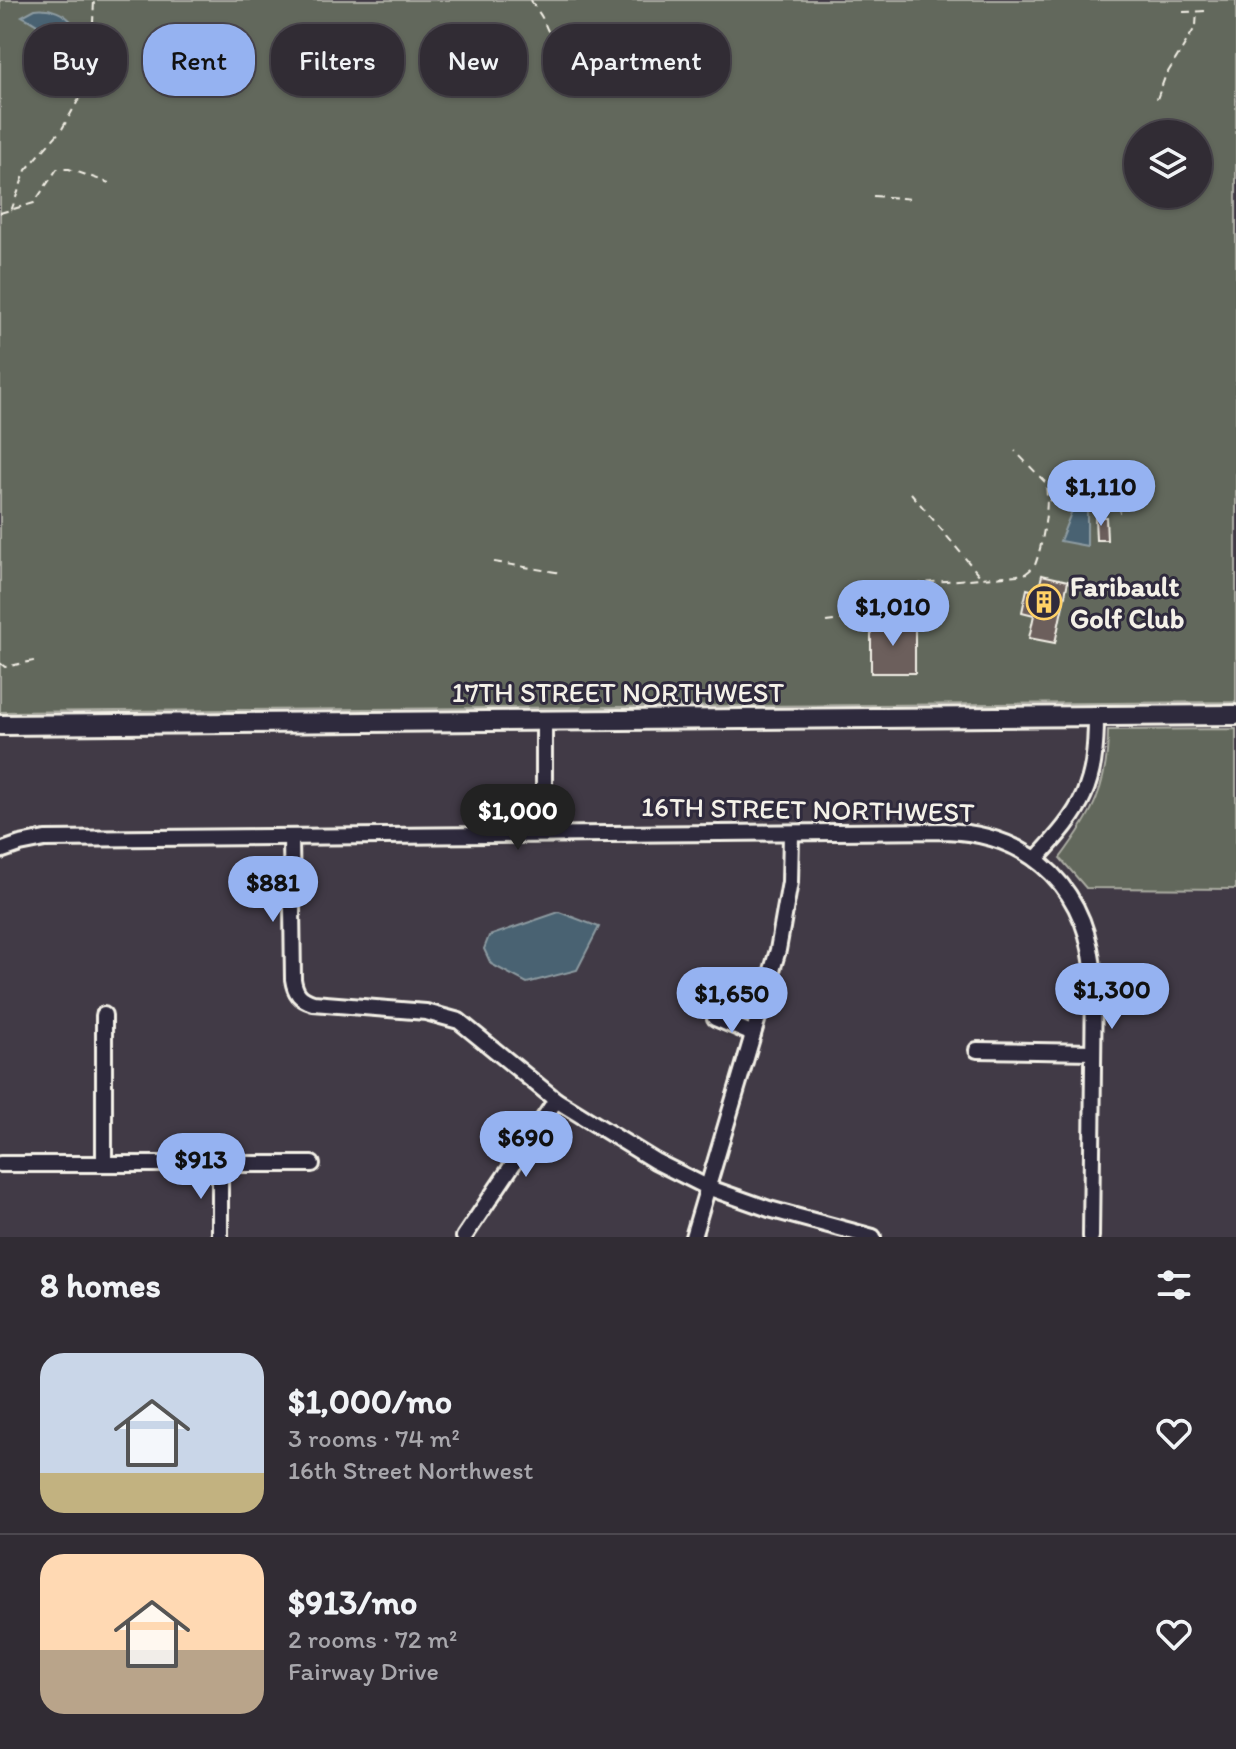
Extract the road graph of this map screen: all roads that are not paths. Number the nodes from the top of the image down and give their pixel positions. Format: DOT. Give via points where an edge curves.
graph roads {
  1 [pos="1236,715"];
  2 [pos="1096,717"];
  3 [pos="544,721"];
  4 [pos="0,725"];
  5 [pos="544,833"];
  6 [pos="791,834"];
  7 [pos="291,837"];
  8 [pos="0,851"];
  9 [pos="1036,859"];
  10 [pos="104,1015"];
  11 [pos="715,1018"];
  12 [pos="753,1034"];
  13 [pos="977,1050"];
  14 [pos="1093,1052"];
  15 [pos="556,1100"];
  16 [pos="0,1164"];
  17 [pos="104,1164"];
  18 [pos="220,1164"];
  19 [pos="312,1164"];
  20 [pos="707,1187"];
  21 [pos="220,1237"];
  22 [pos="464,1237"];
  23 [pos="693,1237"];
  24 [pos="873,1237"];
  25 [pos="1091,1237"];
  1 -- 2 [label="street, 17TH STREET NORTHWEST"];
  2 -- 3 [label="street, 17TH STREET NORTHWEST"];
  2 -- 9 [label="street" via="1094,766 1085,795"];
  3 -- 4 [label="street, 17TH STREET NORTHWEST"];
  3 -- 5 [label="street"];
  5 -- 6 [label="street, 16TH STREET NORTHWEST"];
  5 -- 7 [label="street, 16TH STREET NORTHWEST"];
  6 -- 9 [label="street, 16TH STREET NORTHWEST" via="969,832 1000,840"];
  6 -- 12 [label="street" via="785,920"];
  7 -- 8 [label="street, 16TH STREET NORTHWEST" via="45,839"];
  7 -- 15 [label="street" via="293,979 300,997 459,1021"];
  9 -- 14 [label="street, 16TH STREET NORTHWEST" via="1068,892 1085,926 1093,964"];
  10 -- 17 [label="street"];
  11 -- 12 [label="street"];
  12 -- 20 [label="street"];
  13 -- 14 [label="street"];
  14 -- 25 [label="street, 16TH STREET NORTHWEST"];
  15 -- 20 [label="street"];
  15 -- 22 [label="street"];
  16 -- 17 [label="street"];
  17 -- 18 [label="street"];
  18 -- 19 [label="street"];
  18 -- 21 [label="street"];
  20 -- 23 [label="street"];
  20 -- 24 [label="street"];
}
